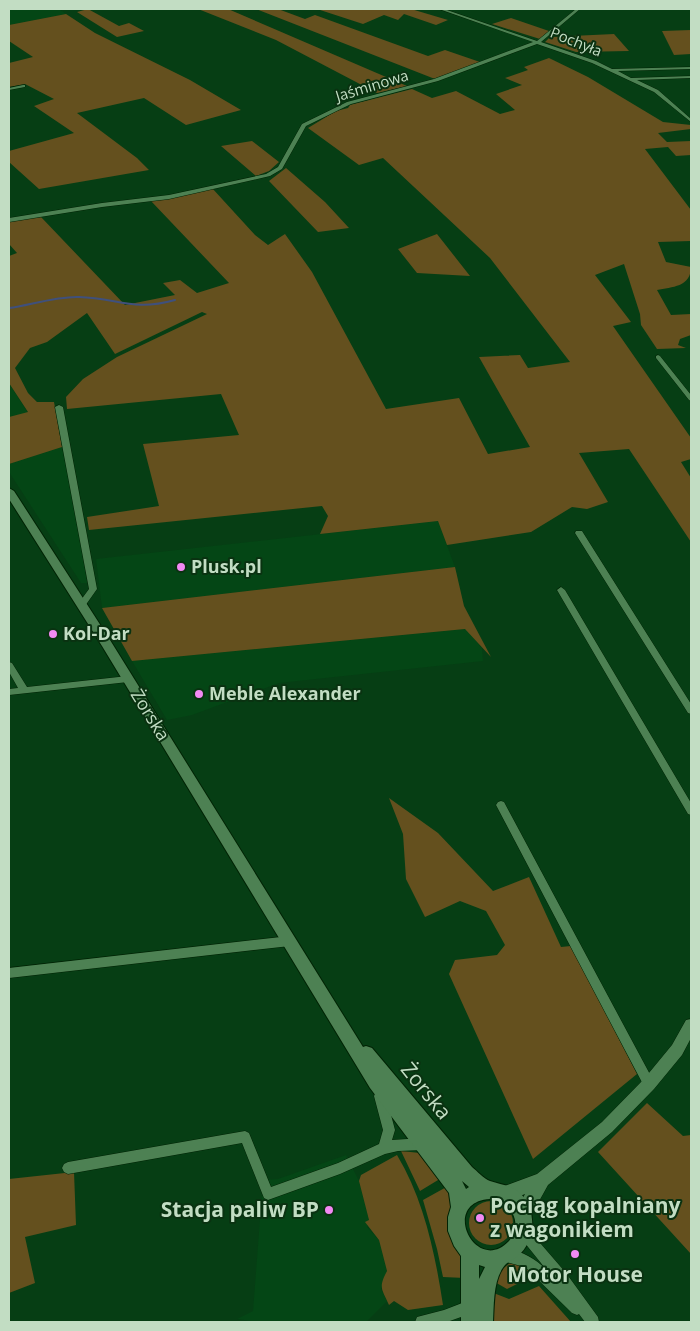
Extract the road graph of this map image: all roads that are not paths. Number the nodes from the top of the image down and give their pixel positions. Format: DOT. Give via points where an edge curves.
graph roads {
  1 [pos="441,9"];
  2 [pos="578,9"];
  3 [pos="540,41"];
  4 [pos="691,68"];
  5 [pos="610,70"];
  6 [pos="691,77"];
  7 [pos="628,79"];
  8 [pos="23,86"];
  9 [pos="9,89"];
  10 [pos="691,121"];
  11 [pos="9,220"];
  12 [pos="658,357"];
  13 [pos="691,399"];
  14 [pos="59,407"];
  15 [pos="9,491"];
  16 [pos="580,534"];
  17 [pos="561,590"];
  18 [pos="82,604"];
  19 [pos="9,665"];
  20 [pos="128,679"];
  21 [pos="24,690"];
  22 [pos="9,692"];
  23 [pos="691,711"];
  24 [pos="502,804"];
  25 [pos="691,811"];
  26 [pos="290,941"];
  27 [pos="9,973"];
  28 [pos="337,1016"];
  29 [pos="691,1024"];
  30 [pos="376,1083"];
  31 [pos="649,1084"];
  32 [pos="423,1144"];
  33 [pos="384,1148"];
  34 [pos="68,1168"];
  35 [pos="542,1180"];
  36 [pos="486,1190"];
  37 [pos="505,1194"];
  38 [pos="460,1206"];
  39 [pos="522,1215"];
  40 [pos="524,1233"];
  41 [pos="470,1250"];
  42 [pos="503,1257"];
  43 [pos="470,1314"];
  44 [pos="591,1320"];
  45 [pos="430,1322"];
  46 [pos="484,1322"];
  1 -- 3 [label="street, Pochyła"];
  2 -- 3 [label="street, Jaśminowa"];
  3 -- 5 [label="street, Pochyła"];
  3 -- 11 [label="street, Jaśminowa" via="436,80 340,107 304,125 280,168 268,175 169,197"];
  4 -- 5 [label="street"];
  5 -- 7 [label="street, Pochyła"];
  6 -- 7 [label="street"];
  7 -- 10 [label="street, Pochyła" via="656,91"];
  8 -- 9 [label="street"];
  12 -- 13 [label="street"];
  14 -- 18 [label="street" via="93,590"];
  15 -- 18 [label="main road, Żorska"];
  16 -- 23 [label="street"];
  17 -- 25 [label="street"];
  18 -- 20 [label="main road, Żorska"];
  19 -- 21 [label="street"];
  20 -- 21 [label="street"];
  20 -- 26 [label="main road, Żorska"];
  21 -- 22 [label="street"];
  24 -- 31 [label="street"];
  26 -- 27 [label="street"];
  26 -- 28 [label="main road, Żorska"];
  28 -- 30 [label="main road, Żorska"];
  28 -- 36 [label="main road, Żorska" via="466,1173"];
  29 -- 31 [label="street" via="677,1050"];
  30 -- 32 [label="main road, Żorska"];
  30 -- 33 [label="street, Żorska" via="389,1124"];
  31 -- 35 [label="street" via="607,1127"];
  32 -- 33 [label="street, Żorska"];
  32 -- 38 [label="main road, Żorska" via="456,1186"];
  33 -- 34 [label="street, Żorska" via="268,1194 245,1137"];
  35 -- 37 [label="street"];
  35 -- 39 [label="street"];
  36 -- 37 [label="main road"];
  36 -- 38 [label="main road" via="472,1194"];
  37 -- 39 [label="main road"];
  38 -- 41 [label="main road" via="458,1231"];
  39 -- 40 [label="main road"];
  40 -- 42 [label="main road" via="518,1246"];
  40 -- 44 [label="street"];
  41 -- 42 [label="main road" via="484,1257"];
  41 -- 43 [label="main road"];
  42 -- 44 [label="street" via="533,1265"];
  42 -- 46 [label="main road" via="489,1275 485,1287"];
  43 -- 45 [label="street"];
}
